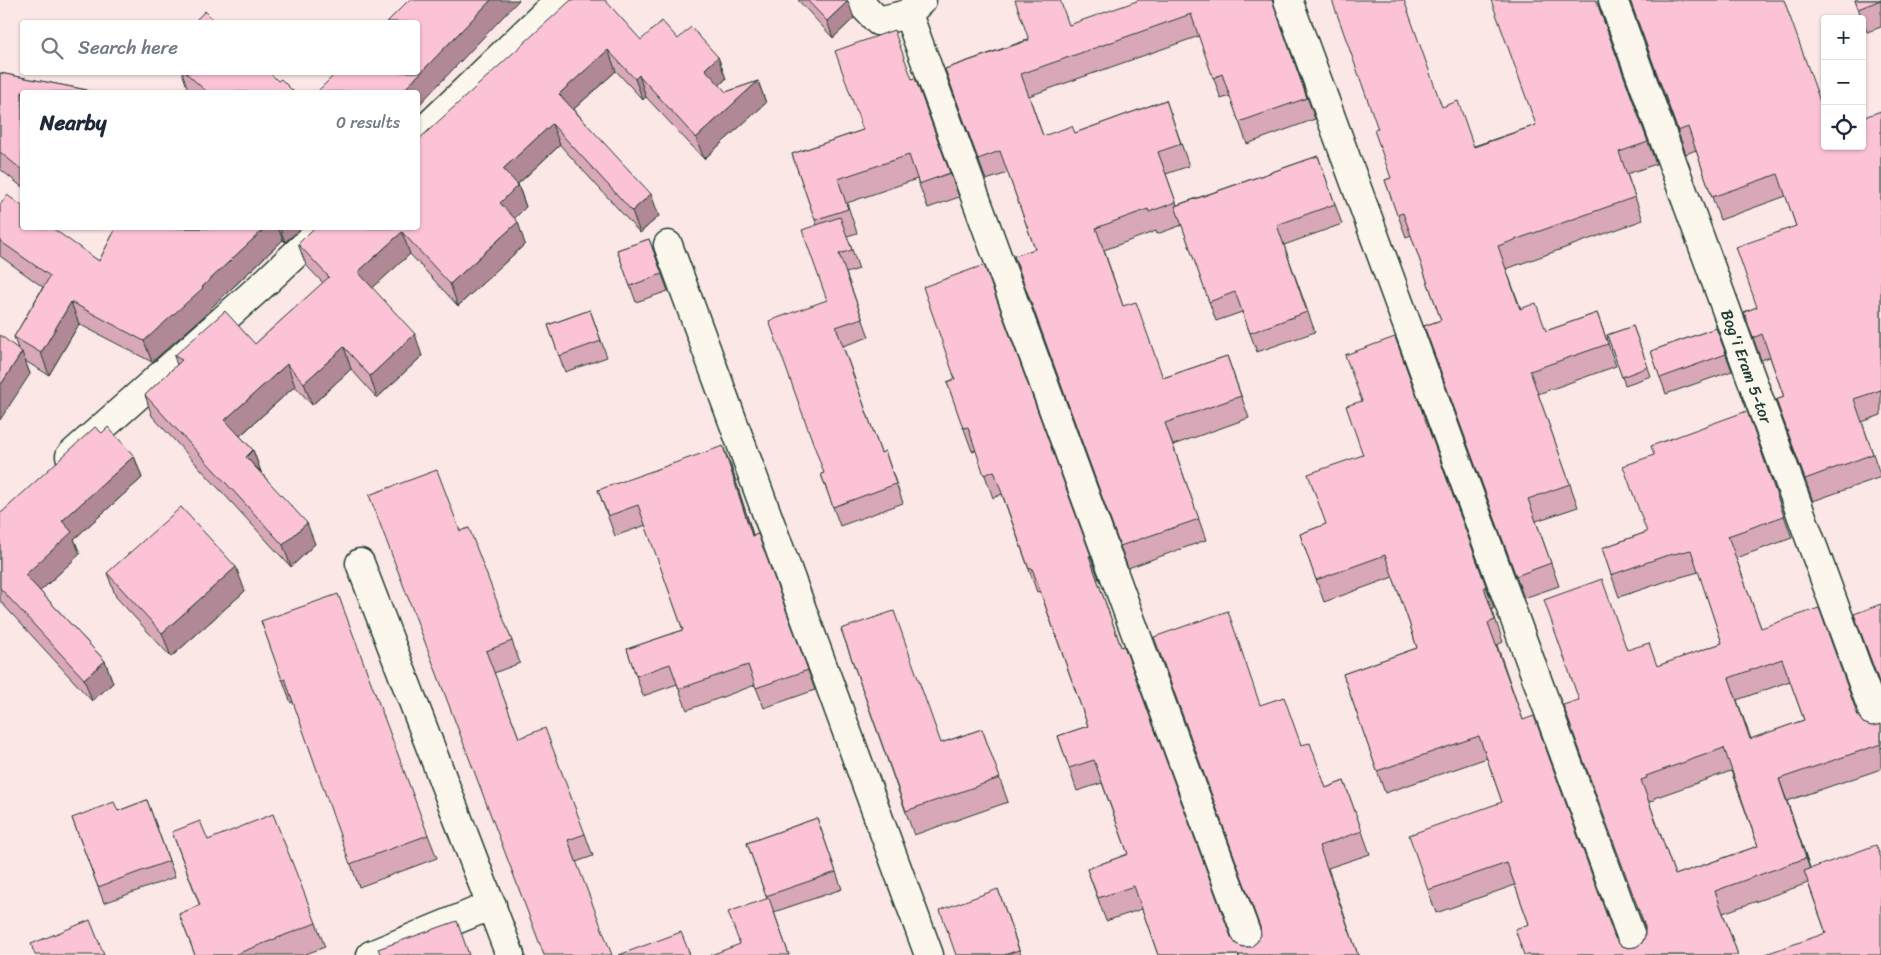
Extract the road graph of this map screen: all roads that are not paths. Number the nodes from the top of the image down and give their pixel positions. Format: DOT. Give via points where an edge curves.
graph roads {
  1 [pos="559,0"];
  2 [pos="858,0"];
  3 [pos="1288,0"];
  4 [pos="1613,0"];
  5 [pos="915,7"];
  6 [pos="420,134"];
  7 [pos="321,230"];
  8 [pos="668,245"];
  9 [pos="52,472"];
  10 [pos="360,563"];
  11 [pos="1881,733"];
  12 [pos="492,905"];
  13 [pos="371,955"];
  14 [pos="510,955"];
  15 [pos="929,955"];
  16 [pos="1254,955"];
  17 [pos="1638,955"];
  1 -- 6 [label="street"];
  2 -- 5 [label="street" via="878,21"];
  3 -- 17 [label="street"];
  4 -- 11 [label="street, Bog'i Eram 5-tor"];
  5 -- 16 [label="street"];
  7 -- 9 [label="street"];
  8 -- 15 [label="street"];
  10 -- 12 [label="street"];
  12 -- 13 [label="street"];
  12 -- 14 [label="street"];
}
